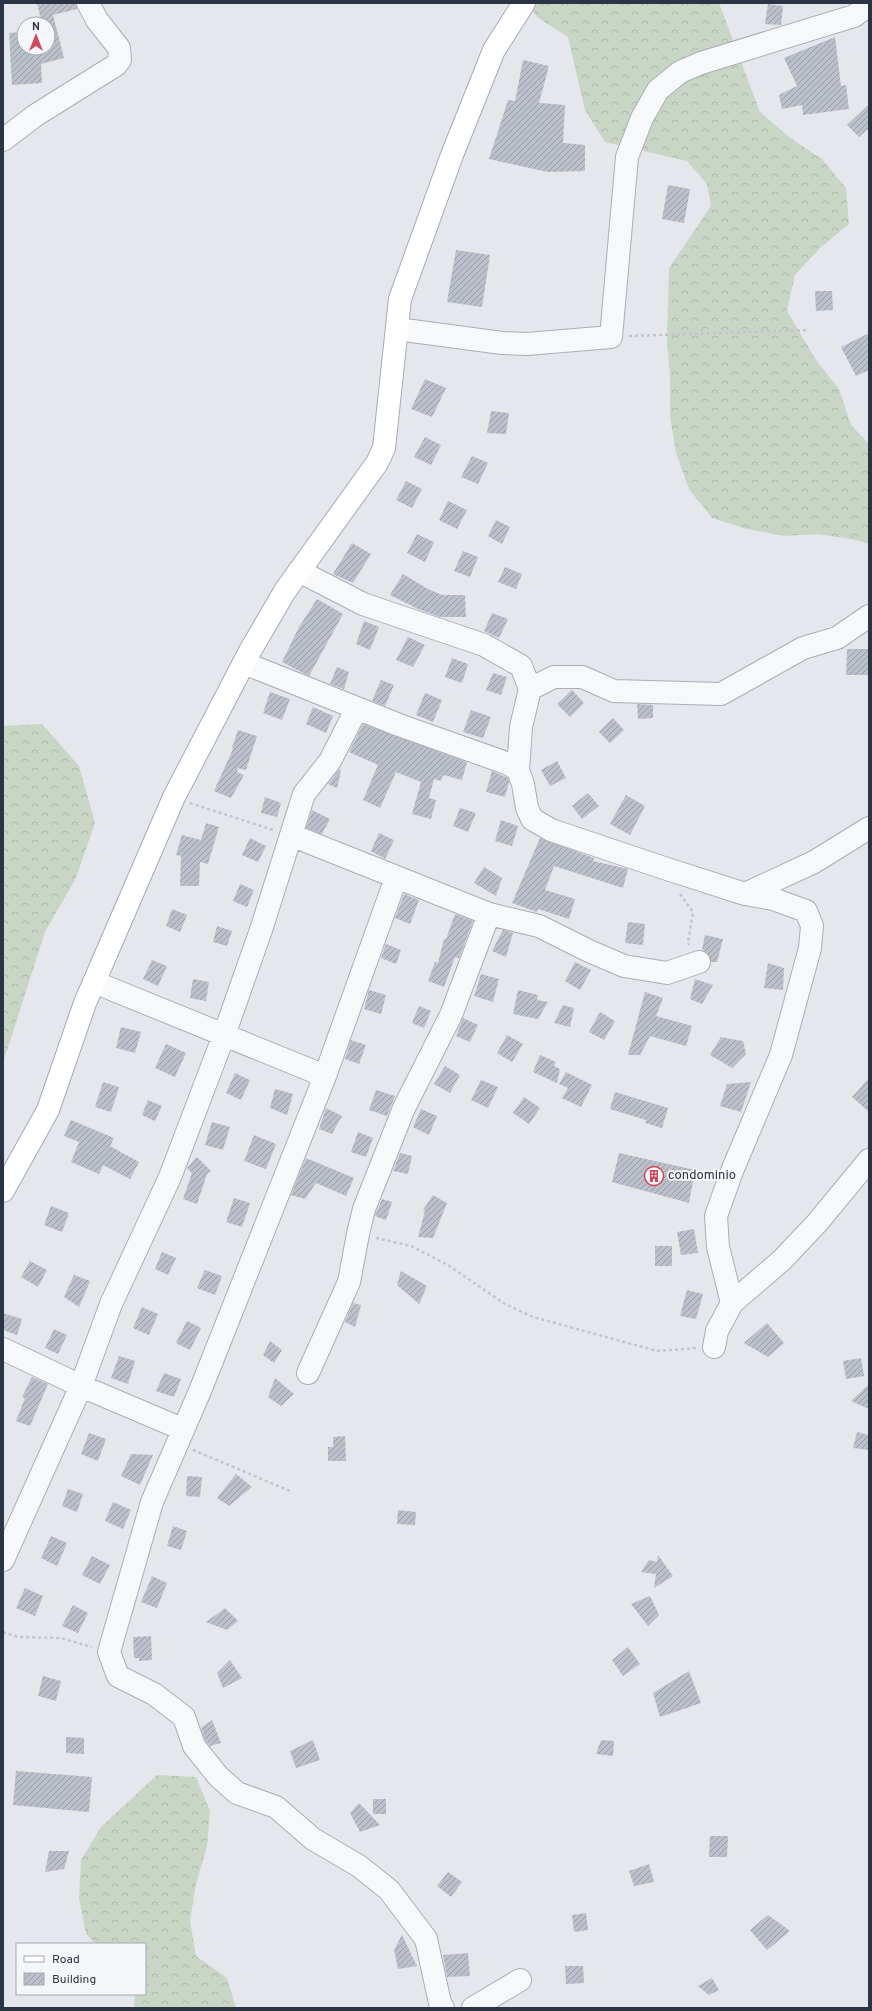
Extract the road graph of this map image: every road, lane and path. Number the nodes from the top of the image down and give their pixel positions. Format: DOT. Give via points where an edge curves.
graph roads {
  1 [pos="88,3"];
  2 [pos="524,3"];
  3 [pos="869,5"];
  4 [pos="3,140"];
  5 [pos="397,329"];
  6 [pos="808,330"];
  7 [pos="610,337"];
  8 [pos="299,571"];
  9 [pos="869,616"];
  10 [pos="244,663"];
  11 [pos="530,689"];
  12 [pos="357,708"];
  13 [pos="518,770"];
  14 [pos="174,797"];
  15 [pos="869,828"];
  16 [pos="291,835"];
  17 [pos="396,878"];
  18 [pos="679,893"];
  19 [pos="745,894"];
  20 [pos="489,914"];
  21 [pos="698,962"];
  22 [pos="94,982"];
  23 [pos="224,1036"];
  24 [pos="324,1076"];
  25 [pos="869,1160"];
  26 [pos="3,1191"];
  27 [pos="358,1234"];
  28 [pos="732,1303"];
  29 [pos="714,1347"];
  30 [pos="3,1348"];
  31 [pos="308,1373"];
  32 [pos="81,1386"];
  33 [pos="179,1436"];
  34 [pos="290,1491"];
  35 [pos="3,1560"];
  36 [pos="3,1632"];
  37 [pos="109,1652"];
  38 [pos="520,1980"];
  39 [pos="443,2008"];
  40 [pos="473,2008"];
  1 -- 4 [label="street" via="97,20 119,48 120,60 36,115"];
  2 -- 5 [label="main road" via="494,50 452,155 400,299"];
  3 -- 7 [label="street" via="854,16 701,62 680,72 658,90 642,118 627,157"];
  5 -- 7 [label="street" via="527,344"];
  5 -- 8 [label="main road" via="384,448"];
  6 -- 7 [label="path"];
  8 -- 10 [label="main road"];
  8 -- 11 [label="street" via="363,604 484,644 521,666"];
  9 -- 11 [label="street" via="837,638 803,648 721,694 614,691 582,677 554,677"];
  10 -- 12 [label="street"];
  10 -- 14 [label="main road"];
  11 -- 13 [label="street" via="521,727"];
  12 -- 13 [label="street" via="509,764"];
  12 -- 16 [label="street" via="330,761 304,794"];
  13 -- 19 [label="street" via="532,819 551,830"];
  14 -- 16 [label="path" via="247,823"];
  14 -- 22 [label="main road"];
  15 -- 19 [label="street" via="814,862"];
  16 -- 17 [label="street"];
  16 -- 23 [label="street"];
  17 -- 20 [label="street"];
  17 -- 24 [label="street"];
  18 -- 21 [label="path" via="693,912 688,942"];
  19 -- 28 [label="street" via="773,899 806,911 812,926 810,948 781,1054 716,1216 718,1247"];
  20 -- 21 [label="street" via="539,926 624,966 667,973"];
  20 -- 27 [label="street" via="451,1015 404,1108 364,1209"];
  22 -- 23 [label="street"];
  22 -- 26 [label="main road" via="48,1110"];
  23 -- 24 [label="street"];
  23 -- 32 [label="street" via="170,1178 111,1304"];
  24 -- 33 [label="street" via="200,1391"];
  25 -- 28 [label="street" via="817,1223 782,1260"];
  27 -- 29 [label="path" via="411,1246 448,1265 506,1304 532,1317 657,1351"];
  27 -- 31 [label="street" via="349,1282"];
  28 -- 29 [label="street" via="717,1331"];
  30 -- 32 [label="street"];
  32 -- 33 [label="street"];
  32 -- 35 [label="street"];
  33 -- 34 [label="path" via="239,1470"];
  33 -- 37 [label="street" via="152,1502"];
  36 -- 37 [label="path" via="18,1637 61,1638"];
  37 -- 39 [label="street" via="118,1676 154,1694 184,1717 194,1746 218,1776 237,1793 276,1807 313,1839 359,1866 389,1890 426,1939"];
  38 -- 40 [label="street"];
}
